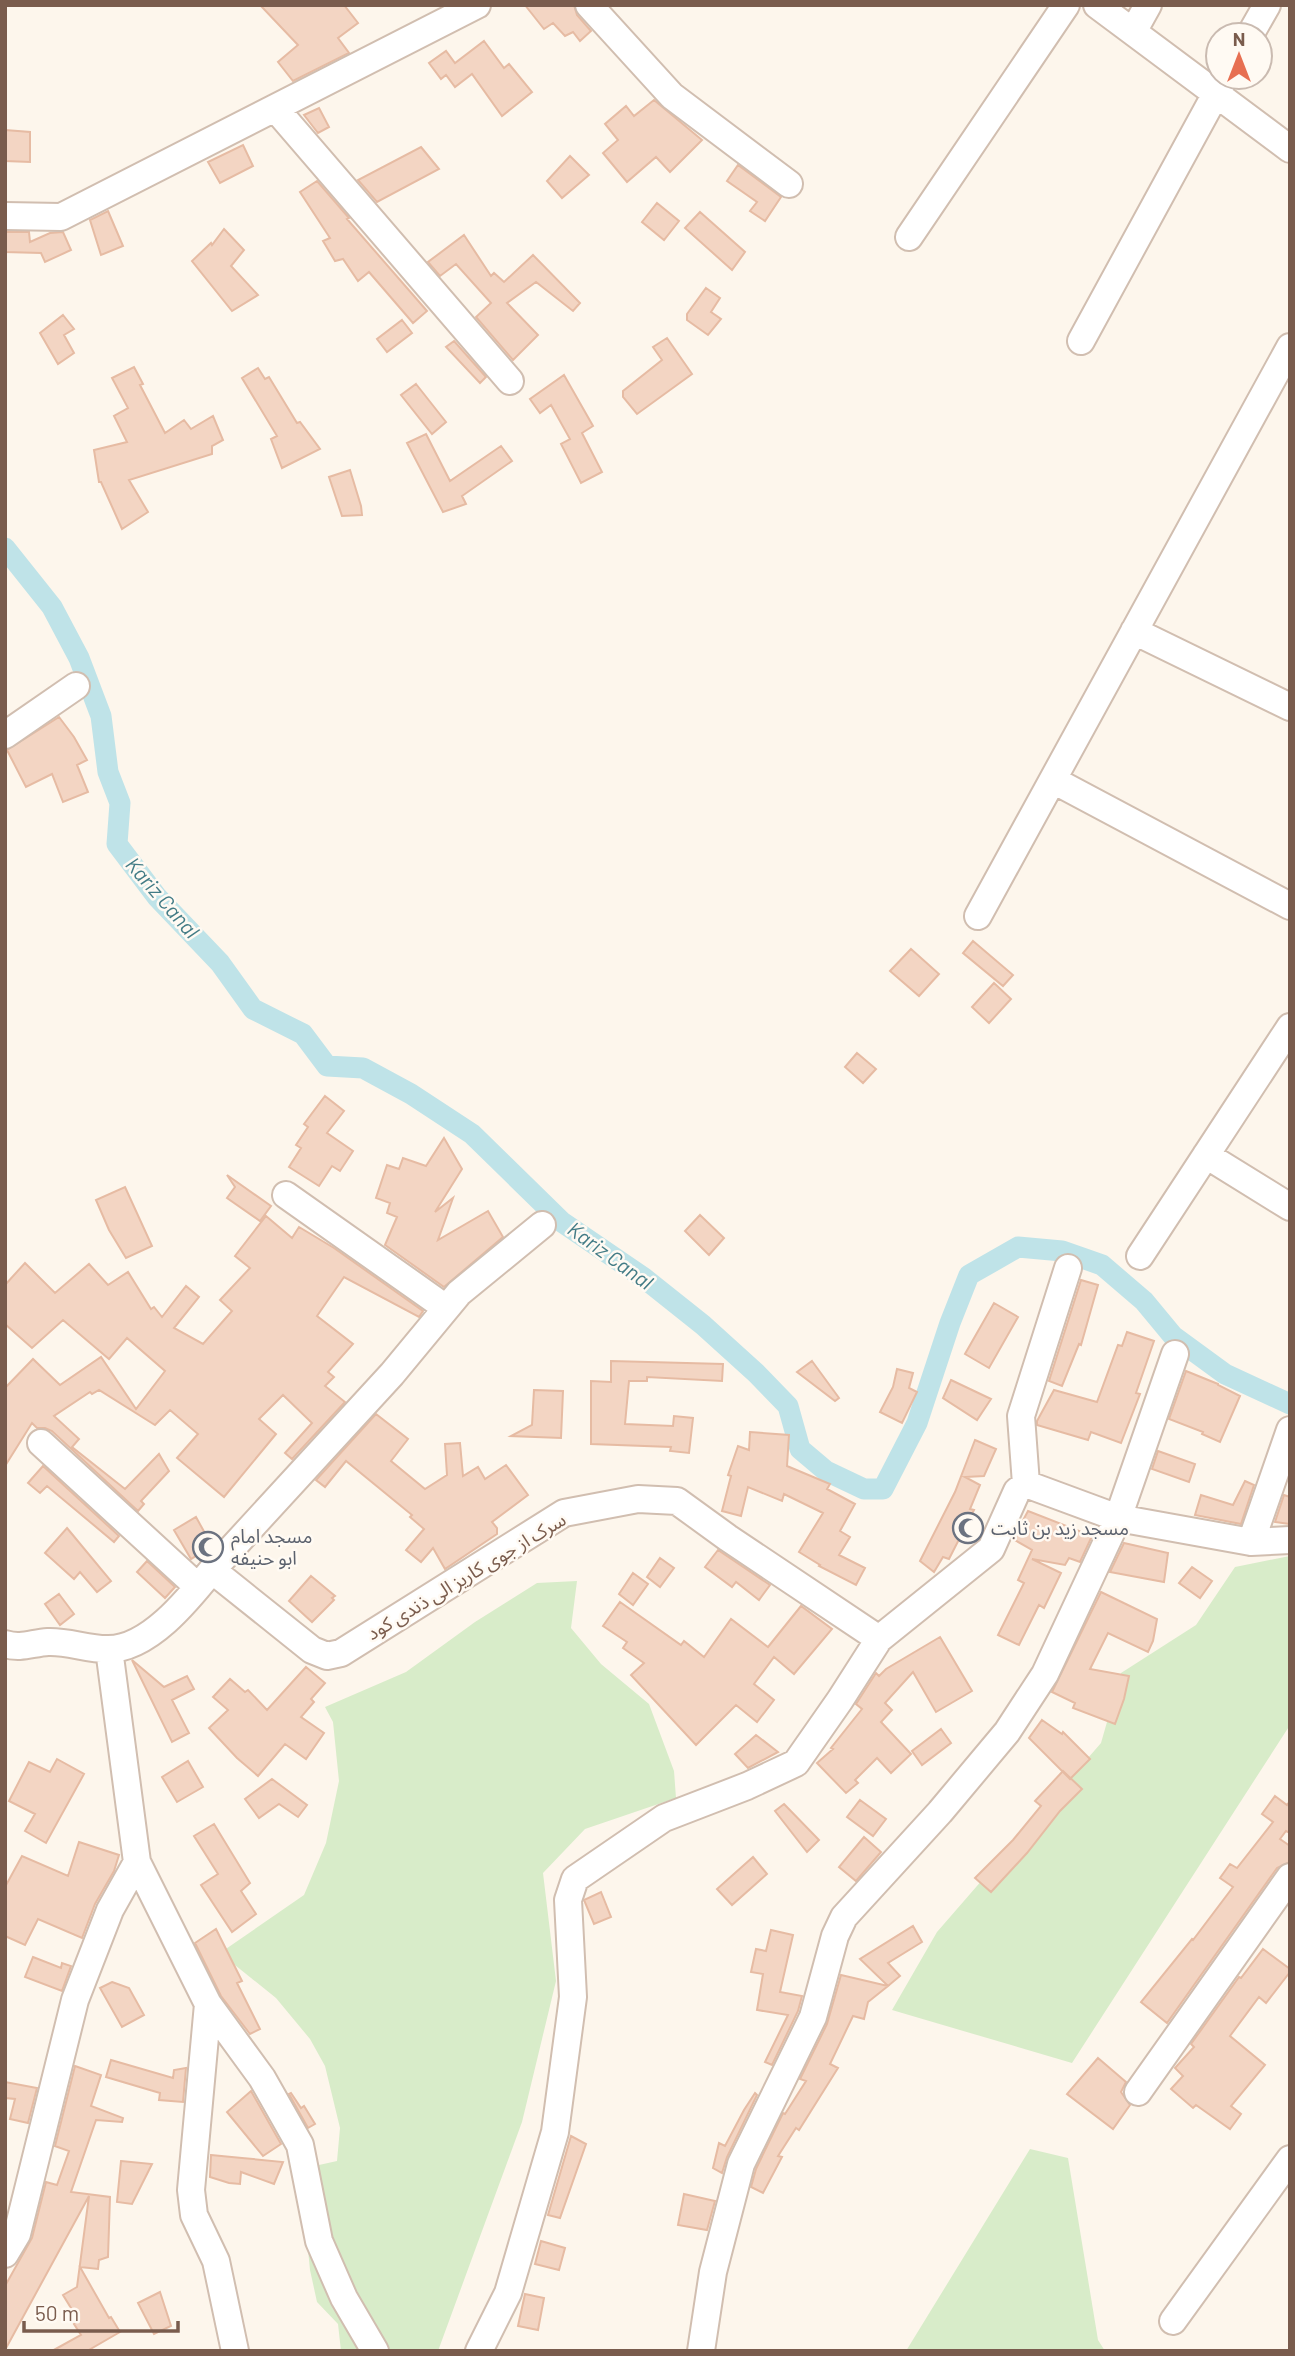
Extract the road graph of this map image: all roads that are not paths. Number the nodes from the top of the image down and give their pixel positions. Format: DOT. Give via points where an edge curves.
graph roads {
  1 [pos="589,5"];
  2 [pos="1066,5"];
  3 [pos="1097,5"];
  4 [pos="1148,5"];
  5 [pos="1267,5"];
  6 [pos="463,8"];
  7 [pos="1258,21"];
  8 [pos="1133,32"];
  9 [pos="1204,75"];
  10 [pos="1217,91"];
  11 [pos="1227,91"];
  12 [pos="275,108"];
  13 [pos="1290,149"];
  14 [pos="789,184"];
  15 [pos="5,216"];
  16 [pos="909,237"];
  17 [pos="1081,341"];
  18 [pos="1290,347"];
  19 [pos="510,382"];
  20 [pos="1134,631"];
  21 [pos="76,686"];
  22 [pos="1290,707"];
  23 [pos="5,735"];
  24 [pos="1053,780"];
  25 [pos="1290,906"];
  26 [pos="978,916"];
  27 [pos="1290,1027"];
  28 [pos="1206,1155"];
  29 [pos="286,1195"];
  30 [pos="1290,1207"];
  31 [pos="542,1225"];
  32 [pos="1140,1256"];
  33 [pos="1068,1268"];
  34 [pos="446,1308"];
  35 [pos="1175,1354"];
  36 [pos="1290,1430"];
  37 [pos="41,1443"];
  38 [pos="1026,1485"];
  39 [pos="1118,1518"];
  40 [pos="1290,1540"];
  41 [pos="1251,1542"];
  42 [pos="205,1579"];
  43 [pos="879,1639"];
  44 [pos="109,1649"];
  45 [pos="8,1651"];
  46 [pos="137,1863"];
  47 [pos="1290,1877"];
  48 [pos="208,2004"];
  49 [pos="1138,2092"];
  50 [pos="1290,2159"];
  51 [pos="9,2241"];
  52 [pos="1173,2321"];
  53 [pos="235,2351"];
  54 [pos="374,2351"];
  55 [pos="479,2351"];
  56 [pos="701,2351"];
  1 -- 14 [label="street" via="671,96"];
  2 -- 16 [label="street"];
  3 -- 8 [label="street"];
  4 -- 8 [label="street"];
  5 -- 7 [label="street"];
  6 -- 12 [label="street"];
  8 -- 9 [label="street"];
  10 -- 17 [label="street"];
  11 -- 13 [label="street"];
  12 -- 15 [label="street" via="61,217"];
  12 -- 19 [label="street"];
  18 -- 20 [label="street"];
  20 -- 22 [label="street"];
  20 -- 24 [label="street"];
  21 -- 23 [label="street"];
  24 -- 25 [label="street"];
  24 -- 26 [label="street"];
  27 -- 28 [label="street"];
  28 -- 30 [label="street"];
  28 -- 32 [label="street"];
  29 -- 34 [label="street"];
  31 -- 34 [label="street"];
  33 -- 38 [label="street" via="1021,1416"];
  34 -- 42 [label="street" via="392,1374"];
  35 -- 39 [label="street"];
  36 -- 41 [label="street"];
  37 -- 42 [label="street"];
  38 -- 39 [label="street"];
  38 -- 43 [label="street" via="1017,1491 991,1549"];
  39 -- 41 [label="street"];
  39 -- 56 [label="street" via="1045,1674 1007,1732 844,1917 813,2017 741,2164 713,2272"];
  40 -- 41 [label="street"];
  42 -- 43 [label="street, سرک از جوی کاریز الی ذندی کود" via="327,1656 341,1653 564,1513 638,1499 677,1501"];
  42 -- 44 [label="street" via="184,1604 138,1642"];
  43 -- 55 [label="street" via="796,1763 664,1818 575,1880 568,1900 573,1997 555,2132 508,2292"];
  44 -- 45 [label="street" via="48,1642"];
  44 -- 46 [label="street"];
  46 -- 48 [label="street"];
  46 -- 51 [label="street" via="110,1910 75,2000"];
  47 -- 49 [label="street"];
  48 -- 53 [label="street" via="191,2190 194,2215 216,2261"];
  48 -- 54 [label="street" via="262,2078 300,2146 319,2241"];
  50 -- 52 [label="street"];
}
